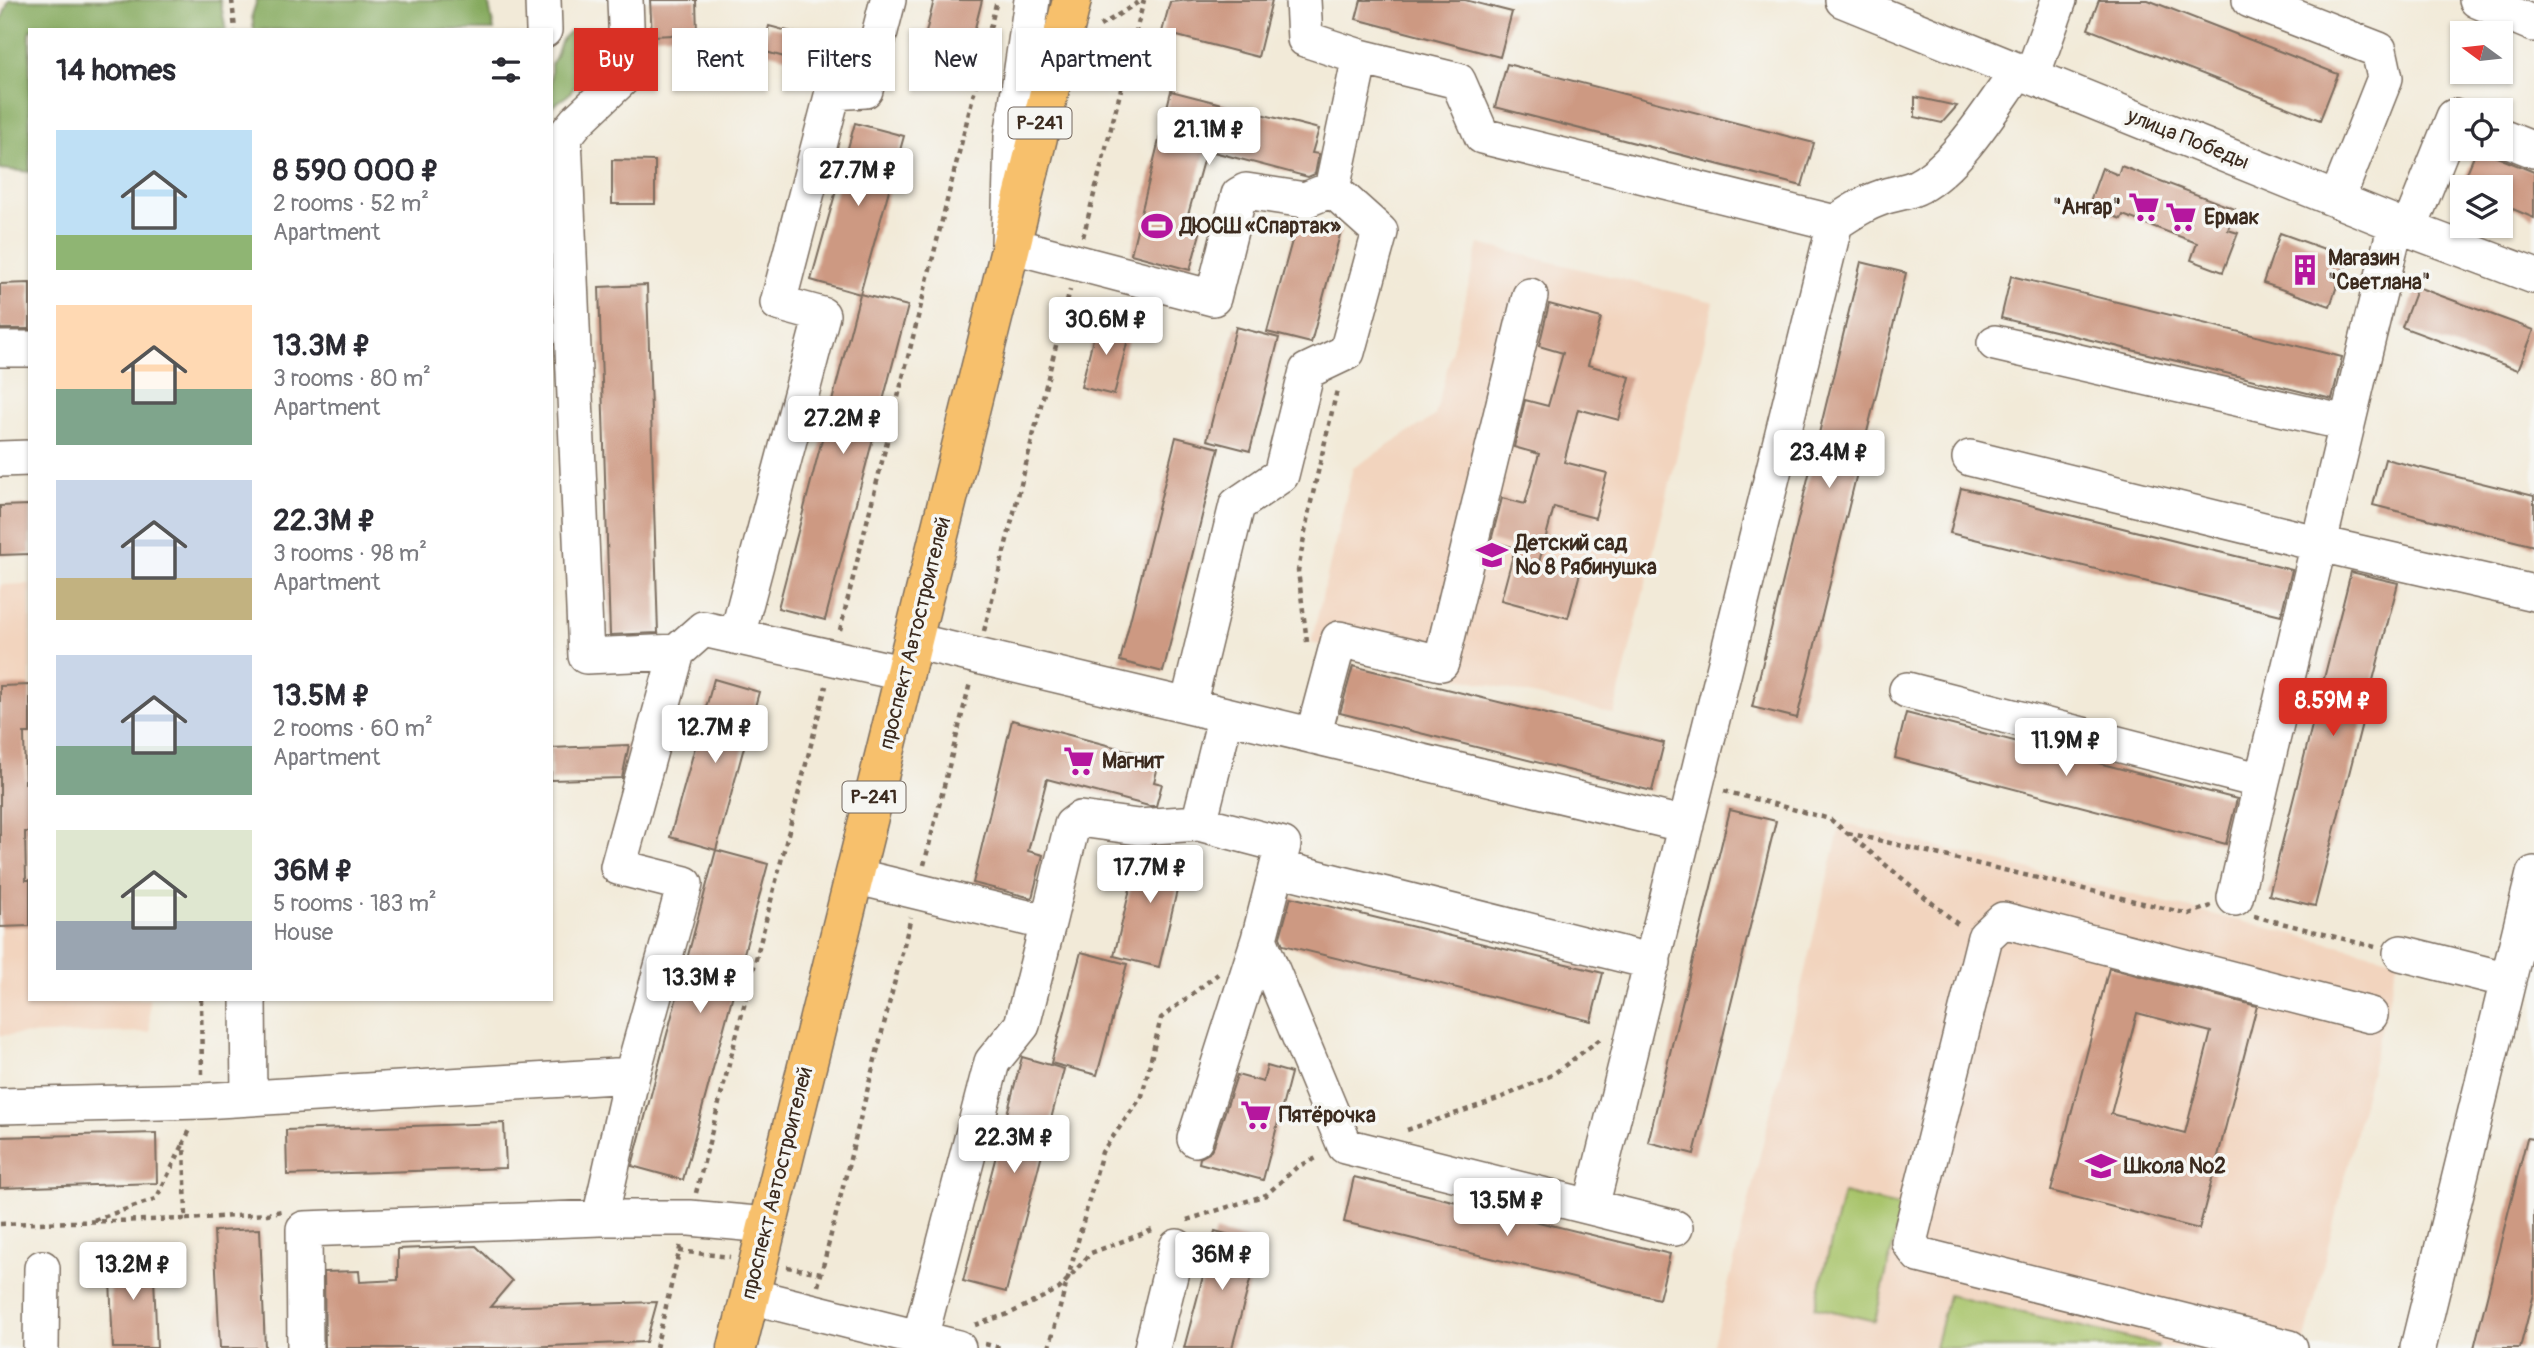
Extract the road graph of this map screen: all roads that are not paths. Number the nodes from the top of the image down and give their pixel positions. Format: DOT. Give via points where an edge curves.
graph roads {
  1 [pos="543,0"];
  2 [pos="625,0"];
  3 [pos="888,0"];
  4 [pos="1032,0"];
  5 [pos="1072,0"];
  6 [pos="1303,0"];
  7 [pos="1843,0"];
  8 [pos="2059,0"];
  9 [pos="2250,0"];
  10 [pos="2477,0"];
  11 [pos="2534,24"];
  12 [pos="544,28"];
  13 [pos="1360,57"];
  14 [pos="2025,73"];
  15 [pos="2450,126"];
  16 [pos="2513,141"];
  17 [pos="2534,150"];
  18 [pos="558,164"];
  19 [pos="1332,189"];
  20 [pos="2337,199"];
  21 [pos="1835,223"];
  22 [pos="2403,226"];
  23 [pos="1009,245"];
  24 [pos="2534,276"];
  25 [pos="1530,296"];
  26 [pos="1995,343"];
  27 [pos="0,349"];
  28 [pos="28,349"];
  29 [pos="2346,424"];
  30 [pos="28,458"];
  31 [pos="1970,458"];
  32 [pos="0,459"];
  33 [pos="2320,544"];
  34 [pos="2534,593"];
  35 [pos="737,636"];
  36 [pos="677,652"];
  37 [pos="910,658"];
  38 [pos="1907,690"];
  39 [pos="1188,705"];
  40 [pos="1226,715"];
  41 [pos="1313,736"];
  42 [pos="2262,781"];
  43 [pos="1199,823"];
  44 [pos="1686,825"];
  45 [pos="1278,868"];
  46 [pos="2534,874"];
  47 [pos="854,876"];
  48 [pos="2244,907"];
  49 [pos="1048,923"];
  50 [pos="1257,946"];
  51 [pos="2401,953"];
  52 [pos="1653,962"];
  53 [pos="2508,980"];
  54 [pos="248,1001"];
  55 [pos="2371,1015"];
  56 [pos="632,1075"];
  57 [pos="249,1098"];
  58 [pos="0,1106"];
  59 [pos="1195,1139"];
  60 [pos="1591,1207"];
  61 [pos="600,1218"];
  62 [pos="766,1225"];
  63 [pos="1675,1228"];
  64 [pos="1172,1232"];
  65 [pos="42,1268"];
  66 [pos="750,1296"];
  67 [pos="964,1337"];
  68 [pos="920,1338"];
  69 [pos="41,1348"];
  70 [pos="305,1348"];
  71 [pos="737,1348"];
  72 [pos="1152,1348"];
  73 [pos="2290,1348"];
  74 [pos="2418,1348"];
  1 -- 12 [label="street"];
  2 -- 18 [label="street" via="628,73 564,137"];
  3 -- 35 [label="street" via="865,90 833,92 778,303 822,315"];
  4 -- 23 [label="street" via="1012,137"];
  5 -- 23 [label="highway, проспект Автостроителей / Р-241"];
  6 -- 13 [label="street" via="1305,39"];
  7 -- 14 [label="street, улица Победы"];
  8 -- 14 [label="street"];
  9 -- 20 [label="street" via="2379,50 2385,78"];
  10 -- 11 [label="street"];
  13 -- 19 [label="street"];
  13 -- 21 [label="street" via="1458,81 1482,136"];
  14 -- 20 [label="street, улица Победы"];
  14 -- 21 [label="street" via="1942,168 1919,186 1881,197"];
  15 -- 22 [label="street"];
  16 -- 17 [label="street"];
  18 -- 36 [label="street" via="586,656"];
  19 -- 23 [label="street" via="1305,200 1246,191 1239,195 1213,298"];
  19 -- 39 [label="street" via="1380,232 1347,352 1307,371 1281,475 1237,505"];
  20 -- 22 [label="street, улица Победы"];
  21 -- 44 [label="street"];
  22 -- 24 [label="street, улица Победы"];
  22 -- 29 [label="street"];
  23 -- 37 [label="highway, проспект Автостроителей / Р-241"];
  25 -- 41 [label="street" via="1441,663 1339,639"];
  26 -- 29 [label="street"];
  27 -- 28 [label="street"];
  29 -- 33 [label="street"];
  30 -- 32 [label="street"];
  31 -- 33 [label="street"];
  33 -- 34 [label="street"];
  33 -- 42 [label="street"];
  35 -- 36 [label="street" via="703,629"];
  35 -- 37 [label="street" via="833,658"];
  36 -- 56 [label="street" via="618,867 685,884"];
  37 -- 39 [label="street"];
  37 -- 47 [label="highway, проспект Автостроителей / Р-241"];
  38 -- 42 [label="street"];
  39 -- 40 [label="street"];
  40 -- 41 [label="street"];
  40 -- 43 [label="street"];
  41 -- 44 [label="street"];
  42 -- 48 [label="street"];
  43 -- 45 [label="street" via="1283,845"];
  43 -- 49 [label="street" via="1138,827 1080,819 1072,825"];
  44 -- 52 [label="street"];
  45 -- 50 [label="street"];
  45 -- 52 [label="street"];
  46 -- 53 [label="street"];
  47 -- 49 [label="street"];
  47 -- 62 [label="highway, проспект Автостроителей / Р-241"];
  49 -- 68 [label="street" via="1022,1025 992,1062"];
  50 -- 59 [label="street"];
  50 -- 60 [label="street" via="1345,1146"];
  51 -- 53 [label="street"];
  52 -- 60 [label="street"];
  53 -- 74 [label="street"];
  54 -- 57 [label="street"];
  55 -- 73 [label="street" via="2003,920 1985,937 1909,1242 1919,1255"];
  56 -- 57 [label="street"];
  56 -- 61 [label="street"];
  57 -- 58 [label="street"];
  60 -- 63 [label="street"];
  61 -- 62 [label="street" via="690,1218"];
  61 -- 70 [label="street" via="304,1229"];
  62 -- 66 [label="highway, проспект Автостроителей / Р-241"];
  64 -- 72 [label="street"];
  65 -- 69 [label="street"];
  66 -- 68 [label="street"];
  66 -- 71 [label="highway, проспект Автостроителей / Р-241"];
  67 -- 68 [label="street"];
}
